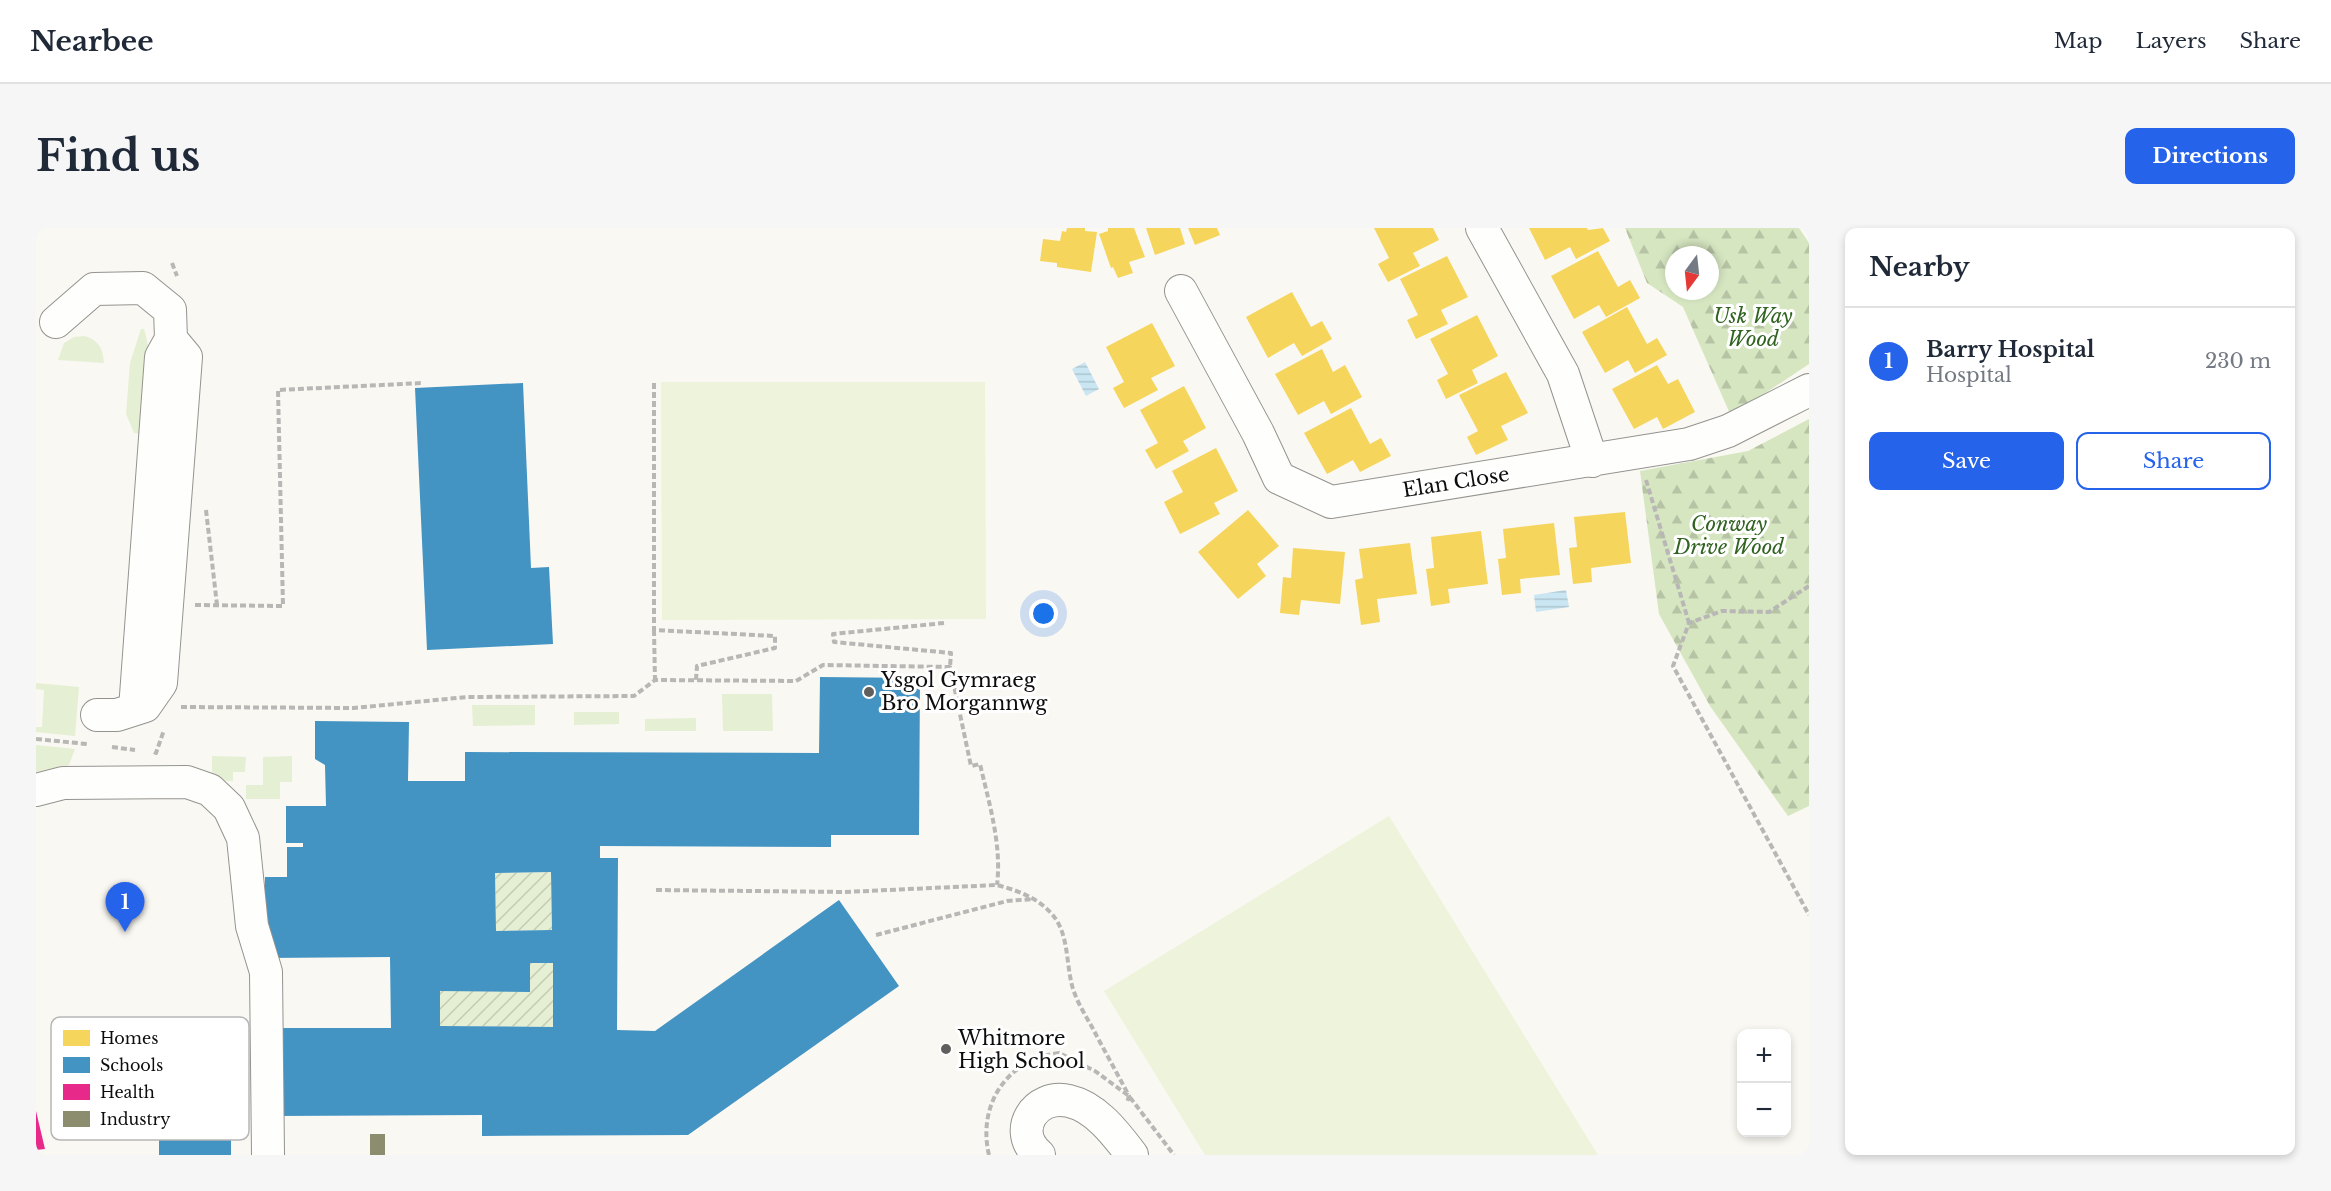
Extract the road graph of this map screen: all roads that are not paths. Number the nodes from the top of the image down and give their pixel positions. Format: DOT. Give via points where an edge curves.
graph roads {
  1 [pos="1482,228"];
  2 [pos="1181,291"];
  3 [pos="56,322"];
  4 [pos="171,339"];
  5 [pos="1809,390"];
  6 [pos="1592,461"];
  7 [pos="135,709"];
  8 [pos="97,715"];
  9 [pos="36,790"];
  10 [pos="1124,1145"];
  11 [pos="268,1155"];
  12 [pos="1039,1155"];
  1 -- 6 [label="street" via="1563,374"];
  2 -- 6 [label="street, Elan Close" via="1279,478 1331,502"];
  3 -- 4 [label="street" via="94,289 143,288 170,310"];
  4 -- 7 [label="street" via="161,357"];
  4 -- 7 [label="street" via="186,357 161,683 145,706"];
  5 -- 6 [label="street, Elan Close" via="1728,431 1689,444"];
  7 -- 8 [label="street" via="117,715"];
  9 -- 11 [label="street" via="63,783 187,782 210,790 228,808 243,838 252,926 266,972"];
  10 -- 12 [label="street" via="1085,1107 1056,1100 1041,1104 1026,1127 1032,1149"];
}
